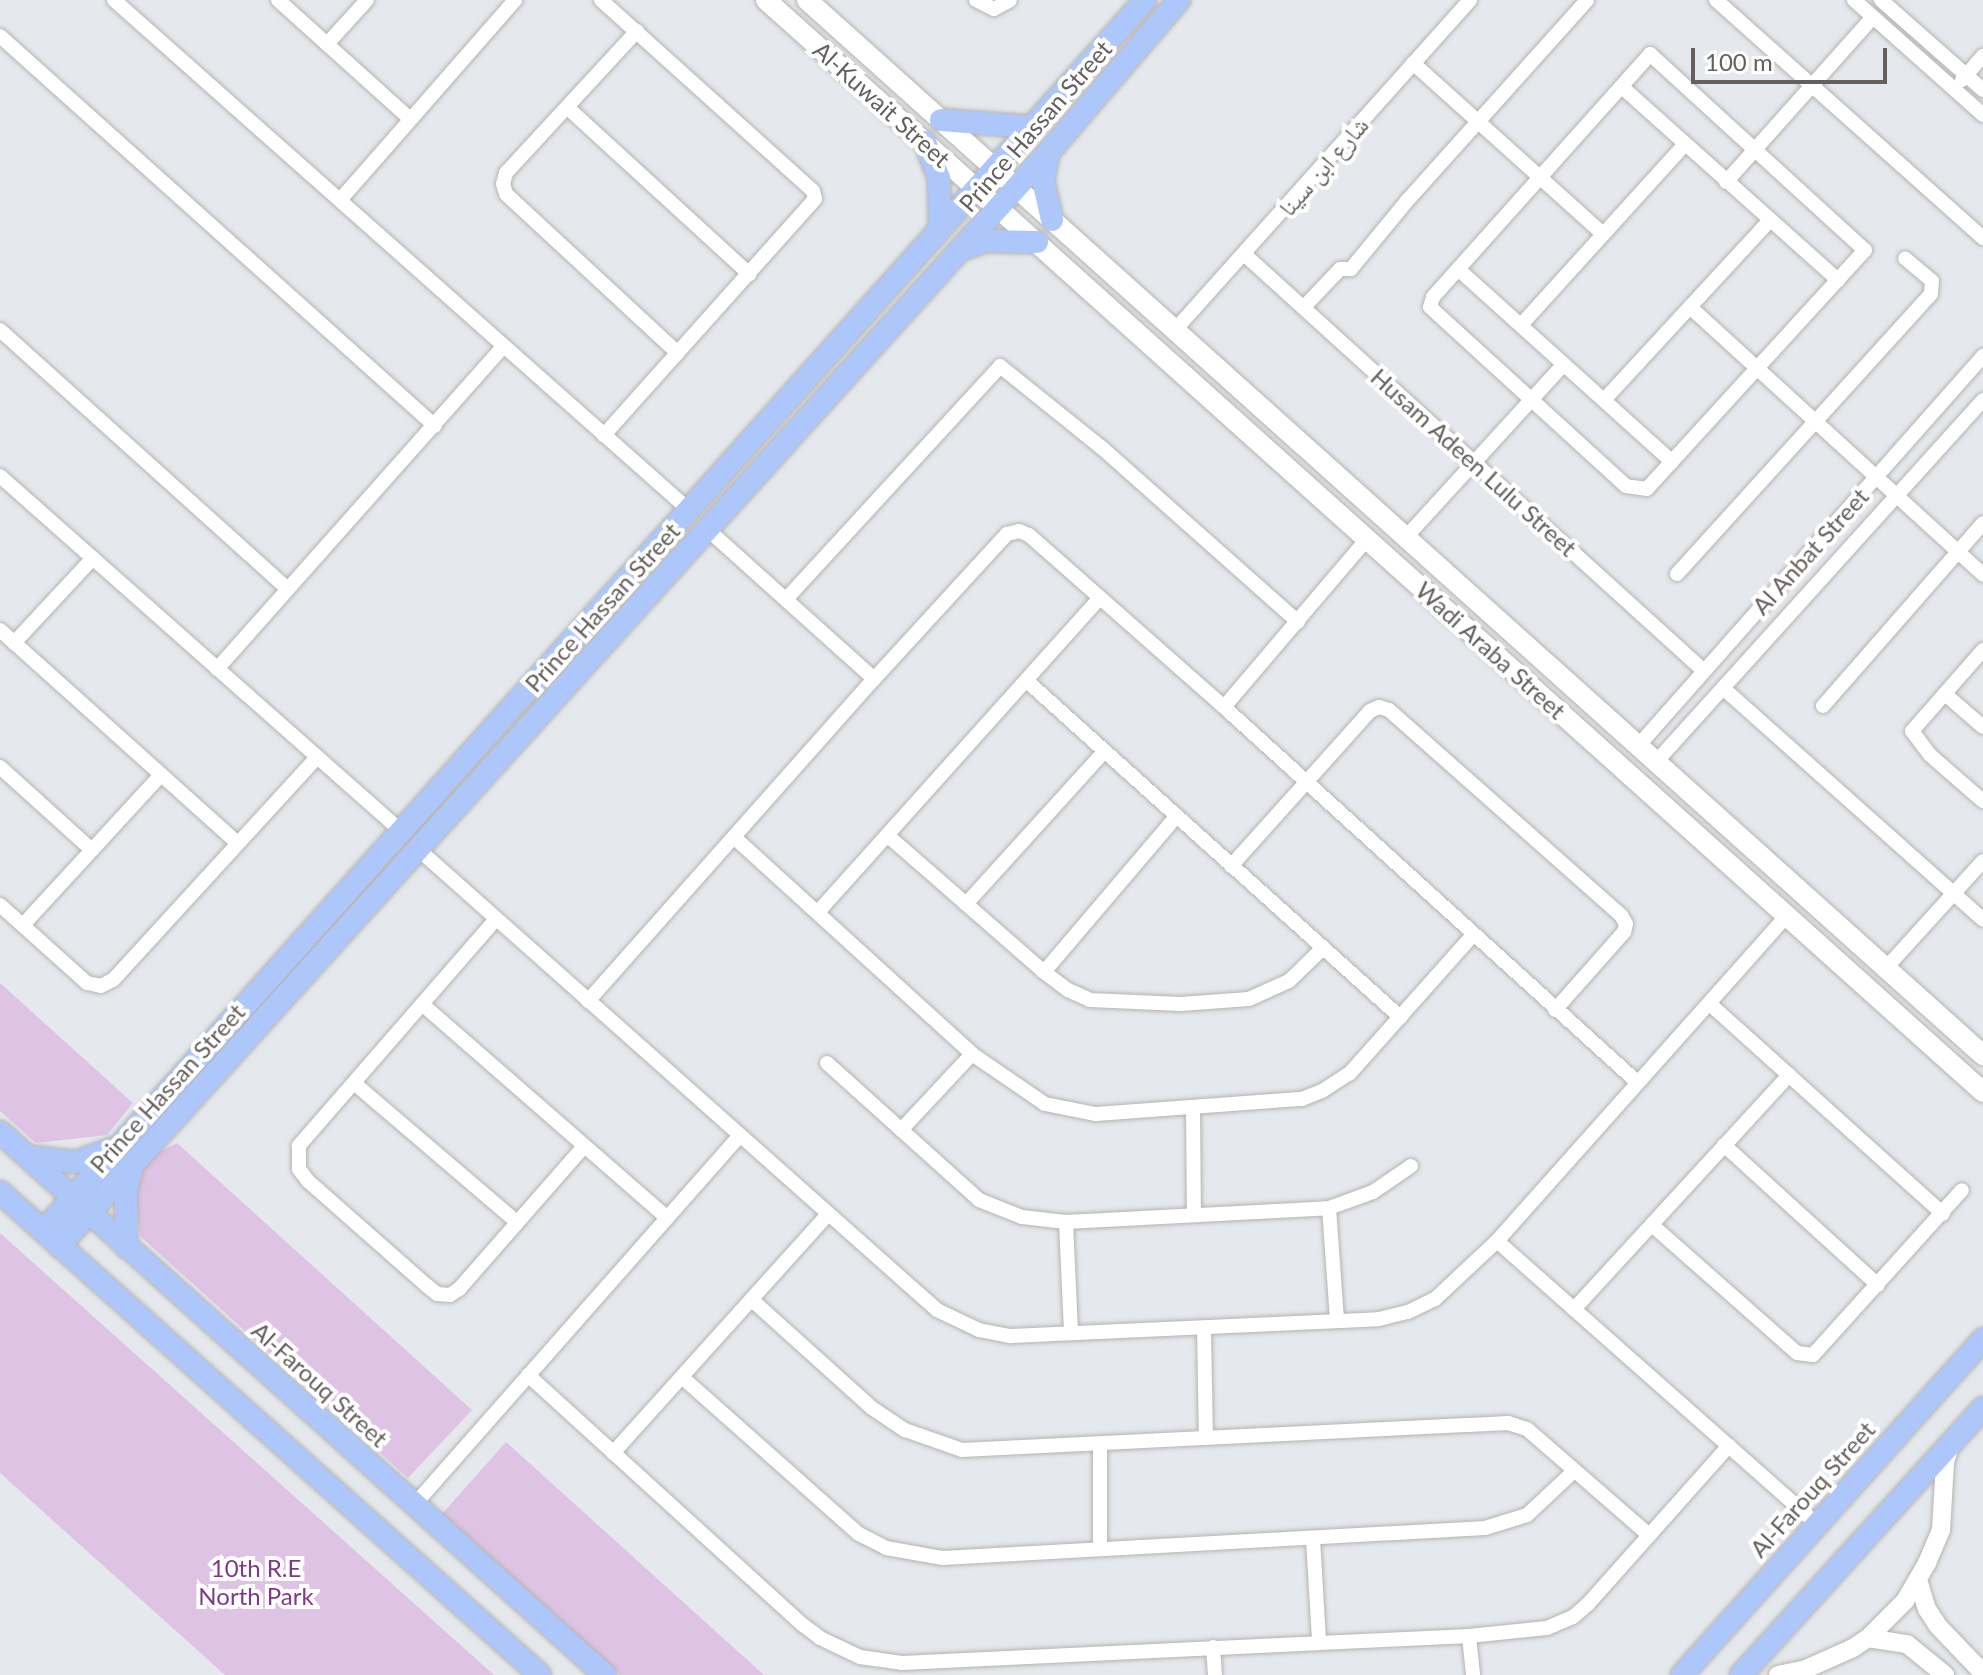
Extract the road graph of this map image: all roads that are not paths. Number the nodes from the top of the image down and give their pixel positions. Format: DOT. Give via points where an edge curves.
graph roads {
  1 [pos="114,0"];
  2 [pos="278,0"];
  3 [pos="367,0"];
  4 [pos="515,0"];
  5 [pos="601,0"];
  6 [pos="766,0"];
  7 [pos="807,0"];
  8 [pos="976,0"];
  9 [pos="1010,0"];
  10 [pos="1145,0"];
  11 [pos="1179,0"];
  12 [pos="1470,0"];
  13 [pos="1587,0"];
  14 [pos="1716,0"];
  15 [pos="1854,0"];
  16 [pos="1881,0"];
  17 [pos="1873,17"];
  18 [pos="637,31"];
  19 [pos="1,39"];
  20 [pos="327,44"];
  21 [pos="1983,56"];
  22 [pos="1413,63"];
  23 [pos="1966,75"];
  24 [pos="1811,85"];
  25 [pos="1622,87"];
  26 [pos="1954,89"];
  27 [pos="1983,90"];
  28 [pos="568,108"];
  29 [pos="1983,115"];
  30 [pos="410,119"];
  31 [pos="941,120"];
  32 [pos="1478,122"];
  33 [pos="1032,127"];
  34 [pos="925,142"];
  35 [pos="1685,144"];
  36 [pos="1053,147"];
  37 [pos="1756,149"];
  38 [pos="995,168"];
  39 [pos="1540,178"];
  40 [pos="1726,182"];
  41 [pos="1016,188"];
  42 [pos="977,189"];
  43 [pos="340,200"];
  44 [pos="998,208"];
  45 [pos="1052,220"];
  46 [pos="1769,221"];
  47 [pos="940,229"];
  48 [pos="1603,234"];
  49 [pos="1983,238"];
  50 [pos="1037,242"];
  51 [pos="959,251"];
  52 [pos="1244,254"];
  53 [pos="1905,258"];
  54 [pos="1458,269"];
  55 [pos="749,274"];
  56 [pos="1838,280"];
  57 [pos="1304,307"];
  58 [pos="1690,307"];
  59 [pos="1521,325"];
  60 [pos="0,330"];
  61 [pos="1175,330"];
  62 [pos="504,346"];
  63 [pos="678,353"];
  64 [pos="1983,356"];
  65 [pos="1564,364"];
  66 [pos="1758,369"];
  67 [pos="1534,398"];
  68 [pos="1604,400"];
  69 [pos="1983,400"];
  70 [pos="1813,420"];
  71 [pos="435,426"];
  72 [pos="604,435"];
  73 [pos="1672,462"];
  74 [pos="1476,464"];
  75 [pos="0,476"];
  76 [pos="1876,477"];
  77 [pos="1896,496"];
  78 [pos="689,510"];
  79 [pos="1983,523"];
  80 [pos="707,529"];
  81 [pos="1406,537"];
  82 [pos="1367,539"];
  83 [pos="1958,552"];
  84 [pos="93,558"];
  85 [pos="1677,574"];
  86 [pos="1983,575"];
  87 [pos="288,589"];
  88 [pos="787,598"];
  89 [pos="1099,599"];
  90 [pos="1488,611"];
  91 [pos="1298,622"];
  92 [pos="0,630"];
  93 [pos="1471,632"];
  94 [pos="14,643"];
  95 [pos="1983,650"];
  96 [pos="217,669"];
  97 [pos="1703,670"];
  98 [pos="874,679"];
  99 [pos="1028,682"];
  100 [pos="1723,688"];
  101 [pos="1945,694"];
  102 [pos="1823,706"];
  103 [pos="1224,707"];
  104 [pos="1983,727"];
  105 [pos="1638,746"];
  106 [pos="1104,752"];
  107 [pos="317,757"];
  108 [pos="1656,762"];
  109 [pos="0,767"];
  110 [pos="161,775"];
  111 [pos="1306,781"];
  112 [pos="1983,801"];
  113 [pos="1177,816"];
  114 [pos="401,831"];
  115 [pos="887,835"];
  116 [pos="735,838"];
  117 [pos="237,843"];
  118 [pos="418,849"];
  119 [pos="92,850"];
  120 [pos="1983,861"];
  121 [pos="1231,866"];
  122 [pos="1953,893"];
  123 [pos="966,904"];
  124 [pos="0,905"];
  125 [pos="818,912"];
  126 [pos="1787,916"];
  127 [pos="496,919"];
  128 [pos="1983,920"];
  129 [pos="23,925"];
  130 [pos="1472,936"];
  131 [pos="1323,948"];
  132 [pos="1886,968"];
  133 [pos="1044,972"];
  134 [pos="588,1001"];
  135 [pos="422,1004"];
  136 [pos="1711,1005"];
  137 [pos="1555,1010"];
  138 [pos="1400,1017"];
  139 [pos="972,1054"];
  140 [pos="1983,1055"];
  141 [pos="827,1063"];
  142 [pos="1789,1075"];
  143 [pos="1637,1082"];
  144 [pos="354,1083"];
  145 [pos="1983,1092"];
  146 [pos="1193,1108"];
  147 [pos="901,1130"];
  148 [pos="0,1132"];
  149 [pos="738,1137"];
  150 [pos="120,1145"];
  151 [pos="1724,1145"];
  152 [pos="584,1146"];
  153 [pos="27,1156"];
  154 [pos="133,1165"];
  155 [pos="1411,1166"];
  156 [pos="1962,1190"];
  157 [pos="0,1192"];
  158 [pos="80,1206"];
  159 [pos="1329,1208"];
  160 [pos="1194,1213"];
  161 [pos="1943,1214"];
  162 [pos="827,1215"];
  163 [pos="667,1218"];
  164 [pos="517,1222"];
  165 [pos="1066,1222"];
  166 [pos="1652,1225"];
  167 [pos="51,1239"];
  168 [pos="1497,1241"];
  169 [pos="126,1247"];
  170 [pos="1878,1285"];
  171 [pos="752,1300"];
  172 [pos="1574,1309"];
  173 [pos="1337,1320"];
  174 [pos="1204,1328"];
  175 [pos="1071,1333"];
  176 [pos="1983,1339"];
  177 [pos="528,1375"];
  178 [pos="683,1378"];
  179 [pos="1983,1408"];
  180 [pos="1206,1438"];
  181 [pos="1100,1445"];
  182 [pos="1729,1446"];
  183 [pos="1950,1446"];
  184 [pos="613,1453"];
  185 [pos="1574,1471"];
  186 [pos="415,1504"];
  187 [pos="1816,1523"];
  188 [pos="1649,1535"];
  189 [pos="1313,1539"];
  190 [pos="1100,1549"];
  191 [pos="1918,1580"];
  192 [pos="1469,1636"];
  193 [pos="1868,1638"];
  194 [pos="1319,1641"];
  195 [pos="1213,1647"];
  196 [pos="952,1668"];
  197 [pos="1983,1673"];
  198 [pos="540,1675"];
  199 [pos="605,1675"];
  200 [pos="1215,1675"];
  201 [pos="1473,1675"];
  202 [pos="1682,1675"];
  203 [pos="1741,1675"];
  204 [pos="1778,1675"];
  205 [pos="1945,1675"];
  1 -- 43 [label="street"];
  2 -- 20 [label="street"];
  3 -- 20 [label="street"];
  4 -- 30 [label="street"];
  5 -- 18 [label="street"];
  6 -- 34 [label="main road, Al-Kuwait Street"];
  7 -- 31 [label="main road, Al-Kuwait Street"];
  8 -- 9 [label="street" via="994,9"];
  10 -- 33 [label="main road, Prince Hassan Street"];
  11 -- 36 [label="main road, Prince Hassan Street"];
  12 -- 22 [label="street, شارع ابن سينا"];
  13 -- 32 [label="street"];
  14 -- 24 [label="street"];
  15 -- 17 [label="street"];
  16 -- 23 [label="street"];
  17 -- 24 [label="street"];
  17 -- 26 [label="street"];
  18 -- 28 [label="street"];
  18 -- 55 [label="street" via="813,191 811,207"];
  19 -- 71 [label="street"];
  20 -- 30 [label="street"];
  21 -- 23 [label="street"];
  22 -- 32 [label="street"];
  22 -- 52 [label="street, شارع ابن سينا"];
  23 -- 26 [label="street"];
  23 -- 27 [label="street"];
  24 -- 37 [label="street"];
  24 -- 49 [label="street"];
  25 -- 35 [label="street"];
  25 -- 37 [label="street" via="1650,54"];
  25 -- 39 [label="street"];
  26 -- 29 [label="street"];
  28 -- 55 [label="street"];
  28 -- 63 [label="street" via="506,173 506,194"];
  30 -- 43 [label="street"];
  31 -- 33 [label="main road"];
  31 -- 38 [label="main road, Al-Kuwait Street"];
  32 -- 39 [label="street"];
  32 -- 57 [label="street" via="1351,269 1340,269"];
  33 -- 38 [label="main road, Prince Hassan Street"];
  34 -- 42 [label="main road, Al-Kuwait Street"];
  34 -- 47 [label="main road" via="939,178"];
  35 -- 40 [label="street"];
  35 -- 48 [label="street"];
  36 -- 41 [label="main road, Prince Hassan Street"];
  36 -- 45 [label="main road" via="1046,156 1043,180"];
  37 -- 40 [label="street"];
  37 -- 56 [label="street" via="1865,250"];
  38 -- 41 [label="main road, Al-Kuwait Street"];
  38 -- 42 [label="main road, Prince Hassan Street"];
  39 -- 48 [label="street"];
  39 -- 54 [label="street"];
  40 -- 46 [label="street"];
  41 -- 44 [label="main road, Prince Hassan Street"];
  41 -- 45 [label="main road, Wadi Araba Street"];
  42 -- 44 [label="main road, Al-Kuwait Street"];
  42 -- 47 [label="main road, Prince Hassan Street"];
  43 -- 62 [label="street"];
  44 -- 50 [label="main road, Wadi Araba Street"];
  44 -- 51 [label="main road, Prince Hassan Street"];
  45 -- 61 [label="main road, Wadi Araba Street"];
  46 -- 56 [label="street"];
  46 -- 58 [label="street"];
  47 -- 78 [label="main road, Prince Hassan Street"];
  48 -- 59 [label="street"];
  50 -- 51 [label="main road" via="985,241"];
  50 -- 82 [label="main road, Wadi Araba Street"];
  51 -- 80 [label="main road, Prince Hassan Street"];
  52 -- 57 [label="street, Husam Adeen Lulu Street"];
  52 -- 61 [label="street, شارع ابن سينا"];
  53 -- 70 [label="street" via="1932,281 1931,294"];
  54 -- 59 [label="street"];
  54 -- 67 [label="street" via="1430,307"];
  55 -- 63 [label="street"];
  56 -- 66 [label="street"];
  57 -- 74 [label="street, Husam Adeen Lulu Street"];
  58 -- 66 [label="street"];
  58 -- 68 [label="street"];
  59 -- 65 [label="street"];
  60 -- 87 [label="street"];
  61 -- 81 [label="main road, Wadi Araba Street"];
  62 -- 71 [label="street"];
  62 -- 72 [label="street"];
  63 -- 72 [label="street"];
  64 -- 76 [label="street, Al Anbat Street"];
  65 -- 67 [label="street"];
  65 -- 68 [label="street"];
  66 -- 70 [label="street"];
  66 -- 73 [label="street"];
  67 -- 73 [label="street" via="1626,486 1647,489"];
  67 -- 74 [label="street"];
  68 -- 73 [label="street"];
  69 -- 77 [label="street, Al Anbat Street"];
  70 -- 76 [label="street"];
  70 -- 85 [label="street"];
  71 -- 87 [label="street"];
  72 -- 78 [label="street"];
  74 -- 81 [label="street"];
  74 -- 97 [label="street, Husam Adeen Lulu Street"];
  75 -- 84 [label="street"];
  76 -- 77 [label="street"];
  76 -- 97 [label="street, Al Anbat Street"];
  77 -- 83 [label="street"];
  77 -- 100 [label="street, Al Anbat Street"];
  78 -- 114 [label="main road, Prince Hassan Street"];
  79 -- 83 [label="street"];
  80 -- 88 [label="street"];
  80 -- 118 [label="main road, Prince Hassan Street"];
  81 -- 90 [label="main road, Wadi Araba Street"];
  82 -- 91 [label="street"];
  82 -- 93 [label="main road, Wadi Araba Street"];
  83 -- 86 [label="street"];
  83 -- 102 [label="street"];
  84 -- 94 [label="street"];
  84 -- 96 [label="street"];
  87 -- 96 [label="street"];
  88 -- 91 [label="street" via="1000,366 1102,448"];
  88 -- 98 [label="street"];
  89 -- 98 [label="street" via="1029,535 1007,534"];
  89 -- 99 [label="street"];
  89 -- 103 [label="street"];
  90 -- 93 [label="main road"];
  90 -- 105 [label="main road, Wadi Araba Street"];
  91 -- 103 [label="street"];
  92 -- 94 [label="street"];
  93 -- 126 [label="main road, Wadi Araba Street"];
  94 -- 110 [label="street"];
  95 -- 101 [label="street"];
  96 -- 107 [label="street"];
  97 -- 105 [label="street, Al Anbat Street"];
  98 -- 116 [label="street"];
  99 -- 106 [label="street"];
  99 -- 115 [label="street"];
  100 -- 108 [label="street, Al Anbat Street"];
  100 -- 122 [label="street"];
  101 -- 104 [label="street"];
  101 -- 112 [label="street" via="1912,731 1930,755"];
  103 -- 111 [label="street"];
  105 -- 108 [label="main road, Wadi Araba Street"];
  106 -- 113 [label="street"];
  106 -- 123 [label="street"];
  107 -- 114 [label="street"];
  107 -- 117 [label="street"];
  108 -- 132 [label="main road, Wadi Araba Street"];
  109 -- 119 [label="street"];
  110 -- 117 [label="street"];
  110 -- 119 [label="street"];
  111 -- 121 [label="street"];
  111 -- 130 [label="street"];
  111 -- 137 [label="street" via="1370,711 1389,710 1621,915 1624,932"];
  113 -- 121 [label="street"];
  113 -- 133 [label="street"];
  114 -- 150 [label="main road, Prince Hassan Street"];
  115 -- 123 [label="street"];
  115 -- 125 [label="street"];
  116 -- 125 [label="street"];
  116 -- 134 [label="street"];
  117 -- 129 [label="street" via="113,980 101,986 87,983"];
  118 -- 127 [label="street"];
  118 -- 154 [label="main road, Prince Hassan Street"];
  119 -- 129 [label="street"];
  120 -- 122 [label="street"];
  121 -- 131 [label="street"];
  122 -- 128 [label="street"];
  122 -- 132 [label="street"];
  123 -- 133 [label="street"];
  124 -- 129 [label="street"];
  125 -- 139 [label="street"];
  126 -- 136 [label="street"];
  126 -- 145 [label="main road, Wadi Araba Street"];
  127 -- 134 [label="street"];
  127 -- 135 [label="street"];
  130 -- 137 [label="street"];
  130 -- 138 [label="street"];
  131 -- 133 [label="street" via="1289,981 1249,999 1110,1004 1068,990"];
  131 -- 138 [label="street"];
  132 -- 140 [label="main road, Wadi Araba Street"];
  134 -- 149 [label="street"];
  135 -- 144 [label="street"];
  135 -- 152 [label="street"];
  136 -- 142 [label="street"];
  136 -- 143 [label="street"];
  137 -- 143 [label="street"];
  138 -- 146 [label="street" via="1350,1073 1322,1091 1302,1099"];
  139 -- 146 [label="street" via="1035,1098 1066,1109 1096,1114"];
  139 -- 147 [label="street"];
  141 -- 147 [label="street"];
  142 -- 151 [label="street"];
  142 -- 161 [label="street"];
  143 -- 168 [label="street"];
  144 -- 164 [label="street"];
  144 -- 164 [label="street" via="299,1146 299,1169 426,1285 437,1294 459,1289"];
  146 -- 160 [label="street"];
  147 -- 165 [label="street" via="979,1200 1000,1212"];
  148 -- 153 [label="main road, Al-Farouq Street"];
  149 -- 162 [label="street"];
  149 -- 163 [label="street"];
  150 -- 153 [label="main road" via="76,1162"];
  150 -- 158 [label="main road, Prince Hassan Street"];
  151 -- 166 [label="street"];
  151 -- 170 [label="street"];
  152 -- 163 [label="street"];
  152 -- 164 [label="street"];
  153 -- 158 [label="main road, Al-Farouq Street"];
  154 -- 158 [label="main road, Prince Hassan Street"];
  154 -- 169 [label="main road" via="126,1192"];
  155 -- 159 [label="street" via="1373,1192"];
  156 -- 161 [label="street"];
  157 -- 167 [label="main road"];
  158 -- 167 [label="main road, Prince Hassan Street"];
  158 -- 169 [label="main road, Al-Farouq Street"];
  159 -- 160 [label="street"];
  159 -- 173 [label="street"];
  160 -- 165 [label="street"];
  161 -- 170 [label="street"];
  162 -- 171 [label="street"];
  162 -- 175 [label="street" via="957,1322 1011,1336"];
  163 -- 177 [label="street"];
  165 -- 175 [label="street"];
  166 -- 170 [label="street" via="1797,1353 1813,1355"];
  166 -- 172 [label="street"];
  167 -- 198 [label="main road"];
  168 -- 172 [label="street"];
  168 -- 173 [label="street" via="1435,1299 1379,1319"];
  169 -- 186 [label="main road, Al-Farouq Street"];
  171 -- 178 [label="street"];
  171 -- 181 [label="street" via="872,1408 934,1443 992,1452"];
  172 -- 182 [label="street"];
  173 -- 174 [label="street"];
  174 -- 175 [label="street"];
  174 -- 180 [label="street"];
  176 -- 187 [label="main road, Al-Farouq Street"];
  177 -- 184 [label="street"];
  177 -- 186 [label="street"];
  178 -- 184 [label="street"];
  178 -- 190 [label="street" via="836,1518 886,1548 943,1558"];
  179 -- 183 [label="main road"];
  180 -- 181 [label="street"];
  180 -- 185 [label="street" via="1508,1423 1527,1429"];
  181 -- 190 [label="street"];
  182 -- 187 [label="street"];
  182 -- 188 [label="street"];
  183 -- 191 [label="street" via="1941,1530"];
  183 -- 203 [label="main road"];
  184 -- 196 [label="street" via="820,1638 880,1662"];
  185 -- 188 [label="street"];
  185 -- 189 [label="street" via="1540,1506 1510,1523"];
  186 -- 199 [label="main road, Al-Farouq Street"];
  187 -- 202 [label="main road, Al-Farouq Street"];
  188 -- 192 [label="street" via="1588,1604 1563,1623"];
  189 -- 190 [label="street"];
  189 -- 194 [label="street"];
  191 -- 193 [label="street"];
  191 -- 197 [label="street" via="1938,1626"];
  192 -- 194 [label="street"];
  192 -- 201 [label="street"];
  193 -- 204 [label="street" via="1824,1662"];
  193 -- 205 [label="street" via="1907,1644"];
  194 -- 195 [label="street"];
  195 -- 196 [label="street"];
  195 -- 200 [label="street"];
}
